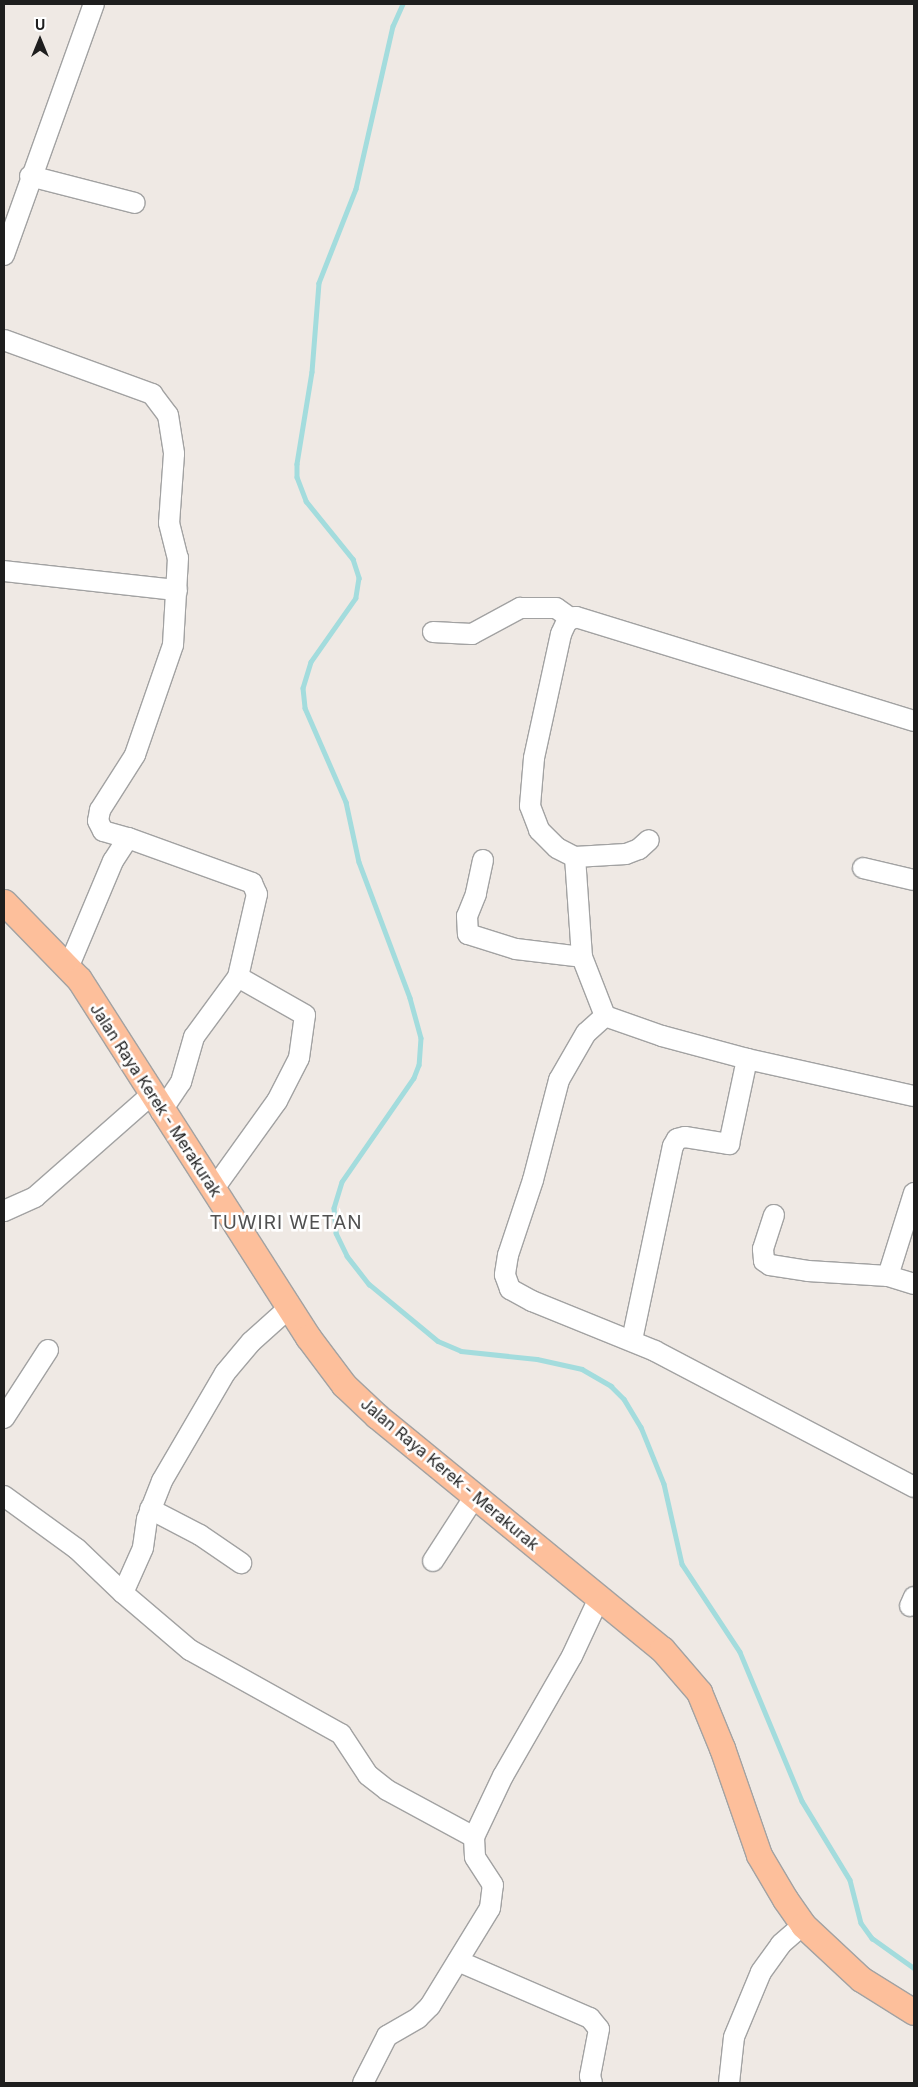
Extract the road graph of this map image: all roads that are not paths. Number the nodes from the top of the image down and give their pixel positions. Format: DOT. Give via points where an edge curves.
graph roads {
  1 [pos="94,4"];
  2 [pos="30,176"];
  3 [pos="135,203"];
  4 [pos="4,255"];
  5 [pos="4,340"];
  6 [pos="4,571"];
  7 [pos="177,590"];
  8 [pos="572,619"];
  9 [pos="434,632"];
  10 [pos="914,721"];
  11 [pos="128,838"];
  12 [pos="649,840"];
  13 [pos="575,857"];
  14 [pos="483,860"];
  15 [pos="863,868"];
  16 [pos="914,880"];
  17 [pos="4,902"];
  18 [pos="582,956"];
  19 [pos="68,968"];
  20 [pos="238,977"];
  21 [pos="605,1016"];
  22 [pos="747,1059"];
  23 [pos="914,1096"];
  24 [pos="156,1103"];
  25 [pos="213,1190"];
  26 [pos="914,1193"];
  27 [pos="4,1211"];
  28 [pos="774,1215"];
  29 [pos="888,1276"];
  30 [pos="914,1284"];
  31 [pos="278,1318"];
  32 [pos="632,1340"];
  33 [pos="48,1350"];
  34 [pos="4,1418"];
  35 [pos="914,1486"];
  36 [pos="4,1496"];
  37 [pos="468,1507"];
  38 [pos="150,1509"];
  39 [pos="433,1561"];
  40 [pos="241,1563"];
  41 [pos="123,1593"];
  42 [pos="592,1610"];
  43 [pos="474,1838"];
  44 [pos="792,1934"];
  45 [pos="458,1961"];
  46 [pos="914,2012"];
  47 [pos="363,2083"];
  48 [pos="592,2083"];
  49 [pos="730,2083"];
  1 -- 2 [label="street"];
  2 -- 3 [label="street"];
  2 -- 4 [label="street"];
  5 -- 7 [label="street" via="152,394 168,415 174,454 169,523 178,558"];
  6 -- 7 [label="street"];
  7 -- 11 [label="street" via="173,645 165,674 135,755 111,788 100,810 98,821 103,831"];
  8 -- 9 [label="street" via="556,608 520,608 472,634"];
  8 -- 10 [label="street" via="582,619"];
  8 -- 13 [label="street" via="567,621 559,643 534,758 530,806 539,830 557,848"];
  11 -- 19 [label="street" via="113,861"];
  11 -- 20 [label="street" via="252,884 257,894"];
  12 -- 13 [label="street" via="626,854"];
  13 -- 18 [label="street"];
  14 -- 18 [label="street" via="476,894 467,916 468,934 516,949"];
  15 -- 16 [label="street"];
  17 -- 19 [label="main road, Jalan Raya Kerek - Merakurak"];
  18 -- 21 [label="street"];
  19 -- 24 [label="main road, Jalan Raya Kerek - Merakurak" via="79,979"];
  20 -- 24 [label="street" via="194,1037 181,1082"];
  20 -- 25 [label="street" via="305,1015 299,1058 277,1101"];
  21 -- 22 [label="street" via="662,1036"];
  21 -- 32 [label="street" via="586,1034 559,1080 505,1275 515,1293"];
  22 -- 23 [label="street"];
  22 -- 32 [label="street" via="729,1144 686,1137 677,1139 673,1146"];
  24 -- 25 [label="main road, Jalan Raya Kerek - Merakurak"];
  24 -- 27 [label="street" via="35,1197"];
  25 -- 31 [label="main road, Jalan Raya Kerek - Merakurak"];
  26 -- 29 [label="street"];
  28 -- 29 [label="street" via="763,1249 764,1261 770,1265 808,1272"];
  29 -- 30 [label="street"];
  31 -- 37 [label="main road, Jalan Raya Kerek - Merakurak"];
  31 -- 38 [label="street" via="225,1372 162,1481"];
  32 -- 35 [label="street"];
  33 -- 34 [label="street"];
  36 -- 41 [label="street" via="77,1549"];
  37 -- 39 [label="street"];
  37 -- 42 [label="main road, Jalan Raya Kerek - Merakurak"];
  38 -- 40 [label="street" via="200,1535"];
  38 -- 41 [label="street" via="143,1548"];
  41 -- 43 [label="street" via="190,1650 341,1734 368,1775 387,1790"];
  42 -- 43 [label="street" via="572,1656 503,1776"];
  42 -- 44 [label="main road, Jalan Raya Kerek - Merakurak" via="662,1649 699,1692 759,1856"];
  43 -- 45 [label="street" via="475,1857 493,1885 492,1900"];
  44 -- 46 [label="main road, Jalan Raya Kerek - Merakurak"];
  44 -- 49 [label="street" via="761,1972 734,2037"];
  45 -- 47 [label="street" via="430,2006 418,2018 387,2036"];
  45 -- 48 [label="street" via="590,2018 598,2029 590,2076"];
}
